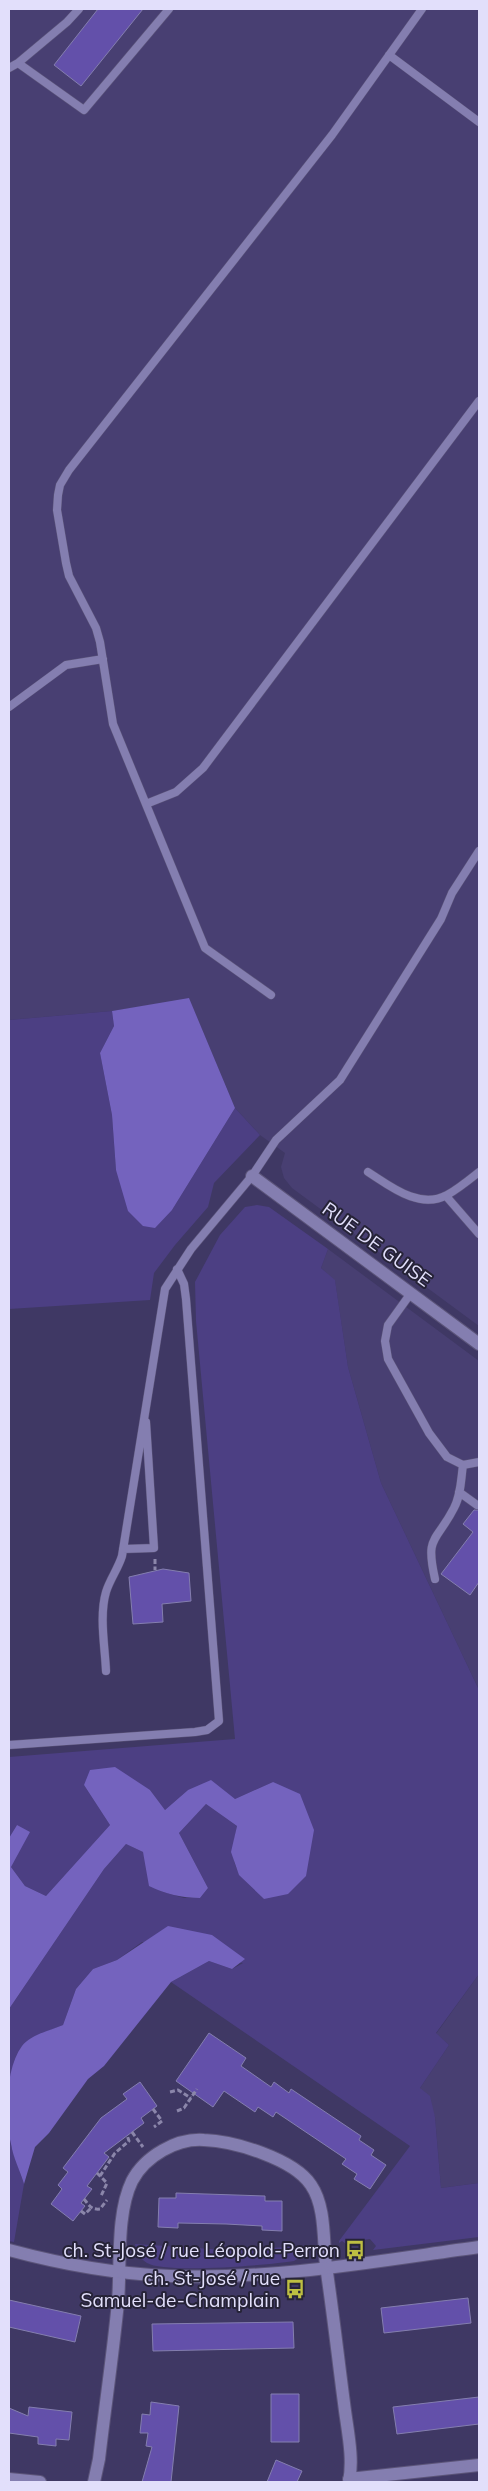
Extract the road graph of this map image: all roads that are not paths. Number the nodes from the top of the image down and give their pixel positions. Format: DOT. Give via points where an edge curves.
graph roads {
  1 [pos="79,9"];
  2 [pos="170,9"];
  3 [pos="422,9"];
  4 [pos="389,55"];
  5 [pos="18,63"];
  6 [pos="9,68"];
  7 [pos="479,122"];
  8 [pos="479,401"];
  9 [pos="103,659"];
  10 [pos="9,707"];
  11 [pos="146,804"];
  12 [pos="479,851"];
  13 [pos="271,995"];
  14 [pos="368,1172"];
  15 [pos="479,1172"];
  16 [pos="252,1176"];
  17 [pos="446,1196"];
  18 [pos="479,1234"];
  19 [pos="177,1269"];
  20 [pos="411,1293"];
  21 [pos="479,1344"];
  22 [pos="145,1406"];
  23 [pos="479,1462"];
  24 [pos="463,1465"];
  25 [pos="459,1492"];
  26 [pos="477,1504"];
  27 [pos="123,1549"];
  28 [pos="435,1579"];
  29 [pos="106,1671"];
  30 [pos="9,1745"];
  31 [pos="479,2247"];
  32 [pos="9,2250"];
  33 [pos="326,2268"];
  34 [pos="119,2271"];
  35 [pos="479,2466"];
  36 [pos="9,2479"];
  37 [pos="349,2481"];
  38 [pos="40,2482"];
  39 [pos="94,2482"];
  1 -- 5 [label="lane"];
  2 -- 5 [label="lane" via="84,110"];
  3 -- 4 [label="lane"];
  4 -- 7 [label="lane"];
  4 -- 9 [label="lane" via="332,135 60,485 58,510 66,564 73,586 96,628"];
  5 -- 6 [label="lane"];
  8 -- 11 [label="lane" via="203,768 176,792"];
  9 -- 10 [label="lane" via="66,665"];
  9 -- 11 [label="lane" via="113,724"];
  11 -- 13 [label="lane" via="205,948"];
  12 -- 16 [label="lane" via="452,893 441,919 340,1080 276,1140"];
  14 -- 17 [label="lane" via="411,1197"];
  15 -- 17 [label="lane"];
  16 -- 19 [label="lane"];
  16 -- 20 [label="street, RUE DE GUISE"];
  17 -- 18 [label="lane"];
  19 -- 22 [label="lane" via="162,1297"];
  19 -- 30 [label="lane" via="186,1299 219,1721 207,1730 195,1732"];
  20 -- 21 [label="street, RUE DE GUISE"];
  20 -- 24 [label="lane" via="388,1325 384,1341 388,1359 441,1451 454,1463"];
  22 -- 27 [label="lane"];
  22 -- 27 [label="lane" via="154,1548"];
  23 -- 24 [label="lane"];
  24 -- 25 [label="lane"];
  25 -- 26 [label="lane"];
  25 -- 28 [label="lane" via="455,1506 432,1542 430,1556"];
  27 -- 29 [label="lane" via="118,1570 106,1592"];
  31 -- 33 [label="street"];
  32 -- 34 [label="street"];
  33 -- 34 [label="street" via="208,2276"];
  33 -- 34 [label="street" via="315,2190 303,2176 275,2159 230,2144 201,2139 183,2141 161,2151 134,2178 124,2213"];
  33 -- 37 [label="street" via="348,2440"];
  34 -- 39 [label="street" via="102,2440"];
  35 -- 37 [label="street"];
  36 -- 38 [label="street"];
}
